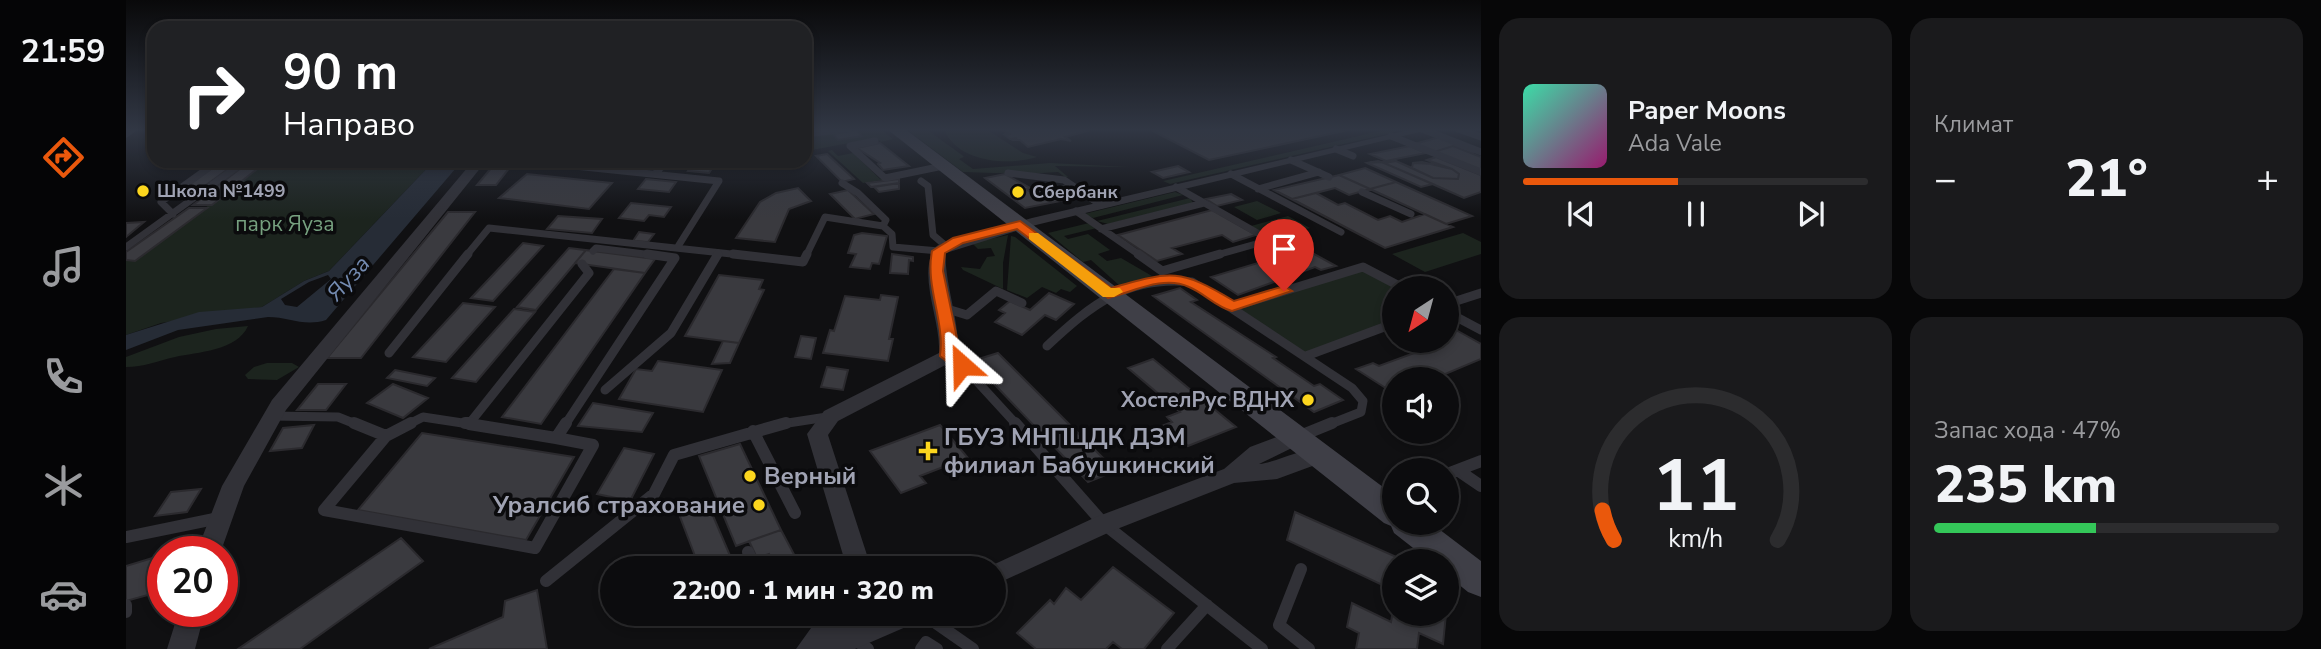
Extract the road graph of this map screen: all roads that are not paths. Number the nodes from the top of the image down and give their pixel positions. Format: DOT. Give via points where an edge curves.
graph roads {
  1 [pos="865,159"];
  2 [pos="935,159"];
  3 [pos="1294,159"];
  4 [pos="1449,159"];
  5 [pos="1291,160"];
  6 [pos="943,166"];
  7 [pos="208,168"];
  8 [pos="235,168"];
  9 [pos="474,168"];
  10 [pos="595,168"];
  11 [pos="661,168"];
  12 [pos="1319,172"];
  13 [pos="1481,172"];
  14 [pos="1008,173"];
  15 [pos="655,174"];
  16 [pos="1231,174"];
  17 [pos="1329,177"];
  18 [pos="921,180"];
  19 [pos="842,183"];
  20 [pos="1176,187"];
  21 [pos="1258,188"];
  22 [pos="1362,192"];
  23 [pos="1204,203"];
  24 [pos="1101,205"];
  25 [pos="1076,211"];
  26 [pos="173,214"];
  27 [pos="1411,214"];
  28 [pos="1020,225"];
  29 [pos="883,226"];
  30 [pos="1101,229"];
  31 [pos="1341,232"];
  32 [pos="126,247"];
  33 [pos="677,248"];
  34 [pos="942,248"];
  35 [pos="593,251"];
  36 [pos="719,253"];
  37 [pos="582,264"];
  38 [pos="1382,277"];
  39 [pos="1481,293"];
  40 [pos="1108,294"];
  41 [pos="1460,300"];
  42 [pos="1022,303"];
  43 [pos="1232,307"];
  44 [pos="943,308"];
  45 [pos="1460,319"];
  46 [pos="1382,328"];
  47 [pos="1481,330"];
  48 [pos="1046,346"];
  49 [pos="389,354"];
  50 [pos="948,356"];
  51 [pos="1306,356"];
  52 [pos="605,390"];
  53 [pos="270,416"];
  54 [pos="831,416"];
  55 [pos="469,424"];
  56 [pos="753,431"];
  57 [pos="386,436"];
  58 [pos="556,438"];
  59 [pos="1306,447"];
  60 [pos="1481,461"];
  61 [pos="1459,470"];
  62 [pos="1459,476"];
  63 [pos="1481,486"];
  64 [pos="1382,496"];
  65 [pos="794,513"];
  66 [pos="219,518"];
  67 [pos="1104,524"];
  68 [pos="1422,535"];
  69 [pos="214,536"];
  70 [pos="126,537"];
  71 [pos="748,552"];
  72 [pos="750,556"];
  73 [pos="855,556"];
  74 [pos="1006,569"];
  75 [pos="1301,569"];
  76 [pos="546,581"];
  77 [pos="1481,581"];
  78 [pos="126,605"];
  79 [pos="1207,606"];
  80 [pos="126,612"];
  81 [pos="828,626"];
  82 [pos="888,626"];
  83 [pos="940,626"];
  84 [pos="187,627"];
  85 [pos="860,644"];
  86 [pos="181,649"];
  87 [pos="810,649"];
  88 [pos="824,649"];
  89 [pos="921,649"];
  90 [pos="937,649"];
  91 [pos="973,649"];
  92 [pos="1167,649"];
  93 [pos="1262,649"];
  94 [pos="1309,649"];
  1 -- 6 [label="lane" via="885,177"];
  2 -- 6 [label="main road"];
  3 -- 5 [label="street"];
  4 -- 13 [label="lane"];
  5 -- 12 [label="lane"];
  5 -- 16 [label="street"];
  6 -- 28 [label="main road"];
  7 -- 26 [label="lane" via="162,202"];
  8 -- 26 [label="lane"];
  9 -- 53 [label="street"];
  10 -- 15 [label="lane"];
  11 -- 15 [label="lane"];
  12 -- 17 [label="lane"];
  12 -- 21 [label="lane"];
  14 -- 24 [label="lane" via="1064,180"];
  15 -- 33 [label="lane" via="719,181"];
  16 -- 20 [label="street"];
  16 -- 21 [label="lane"];
  18 -- 34 [label="lane" via="928,186 933,234"];
  19 -- 29 [label="lane" via="886,220"];
  20 -- 23 [label="lane"];
  20 -- 24 [label="street"];
  21 -- 31 [label="lane"];
  22 -- 27 [label="lane"];
  23 -- 30 [label="lane"];
  23 -- 30 [label="lane" via="1270,240 1162,271"];
  24 -- 25 [label="street"];
  25 -- 28 [label="street"];
  25 -- 30 [label="lane"];
  26 -- 32 [label="lane"];
  28 -- 34 [label="street"];
  28 -- 40 [label="main road"];
  29 -- 34 [label="lane" via="892,234 893,247"];
  29 -- 36 [label="lane" via="825,217 803,262"];
  33 -- 36 [label="lane"];
  33 -- 49 [label="lane" via="489,228"];
  34 -- 44 [label="street" via="936,271"];
  35 -- 58 [label="lane" via="675,258"];
  36 -- 52 [label="lane" via="671,333"];
  37 -- 55 [label="lane" via="590,273"];
  38 -- 43 [label="lane" via="1363,267"];
  39 -- 41 [label="lane"];
  40 -- 43 [label="lane" via="1161,278 1174,279 1192,282"];
  40 -- 48 [label="lane"];
  40 -- 59 [label="main road"];
  42 -- 44 [label="lane" via="996,291 967,315"];
  43 -- 51 [label="lane"];
  44 -- 50 [label="street"];
  45 -- 47 [label="lane"];
  46 -- 51 [label="lane"];
  50 -- 54 [label="street"];
  50 -- 67 [label="lane" via="962,365"];
  51 -- 59 [label="lane" via="1363,401 1361,412"];
  53 -- 57 [label="lane" via="338,417"];
  53 -- 66 [label="street"];
  54 -- 56 [label="lane"];
  54 -- 73 [label="street" via="817,434"];
  55 -- 57 [label="lane" via="423,416"];
  55 -- 58 [label="lane"];
  56 -- 65 [label="lane"];
  56 -- 76 [label="lane" via="674,454 654,494"];
  57 -- 58 [label="lane" via="324,510 536,548 593,445"];
  59 -- 64 [label="main road"];
  59 -- 67 [label="street" via="1277,471 1232,475"];
  60 -- 61 [label="lane"];
  62 -- 63 [label="lane"];
  66 -- 69 [label="street"];
  66 -- 70 [label="lane"];
  67 -- 74 [label="street"];
  67 -- 79 [label="lane"];
  68 -- 77 [label="main road"];
  71 -- 72 [label="lane"];
  75 -- 94 [label="lane" via="1279,625"];
  78 -- 80 [label="lane"];
  79 -- 92 [label="lane"];
  79 -- 93 [label="lane"];
  81 -- 87 [label="street"];
  82 -- 85 [label="street"];
  83 -- 91 [label="lane"];
  84 -- 86 [label="street"];
  85 -- 88 [label="street"];
  89 -- 90 [label="lane" via="926,642"];
}
